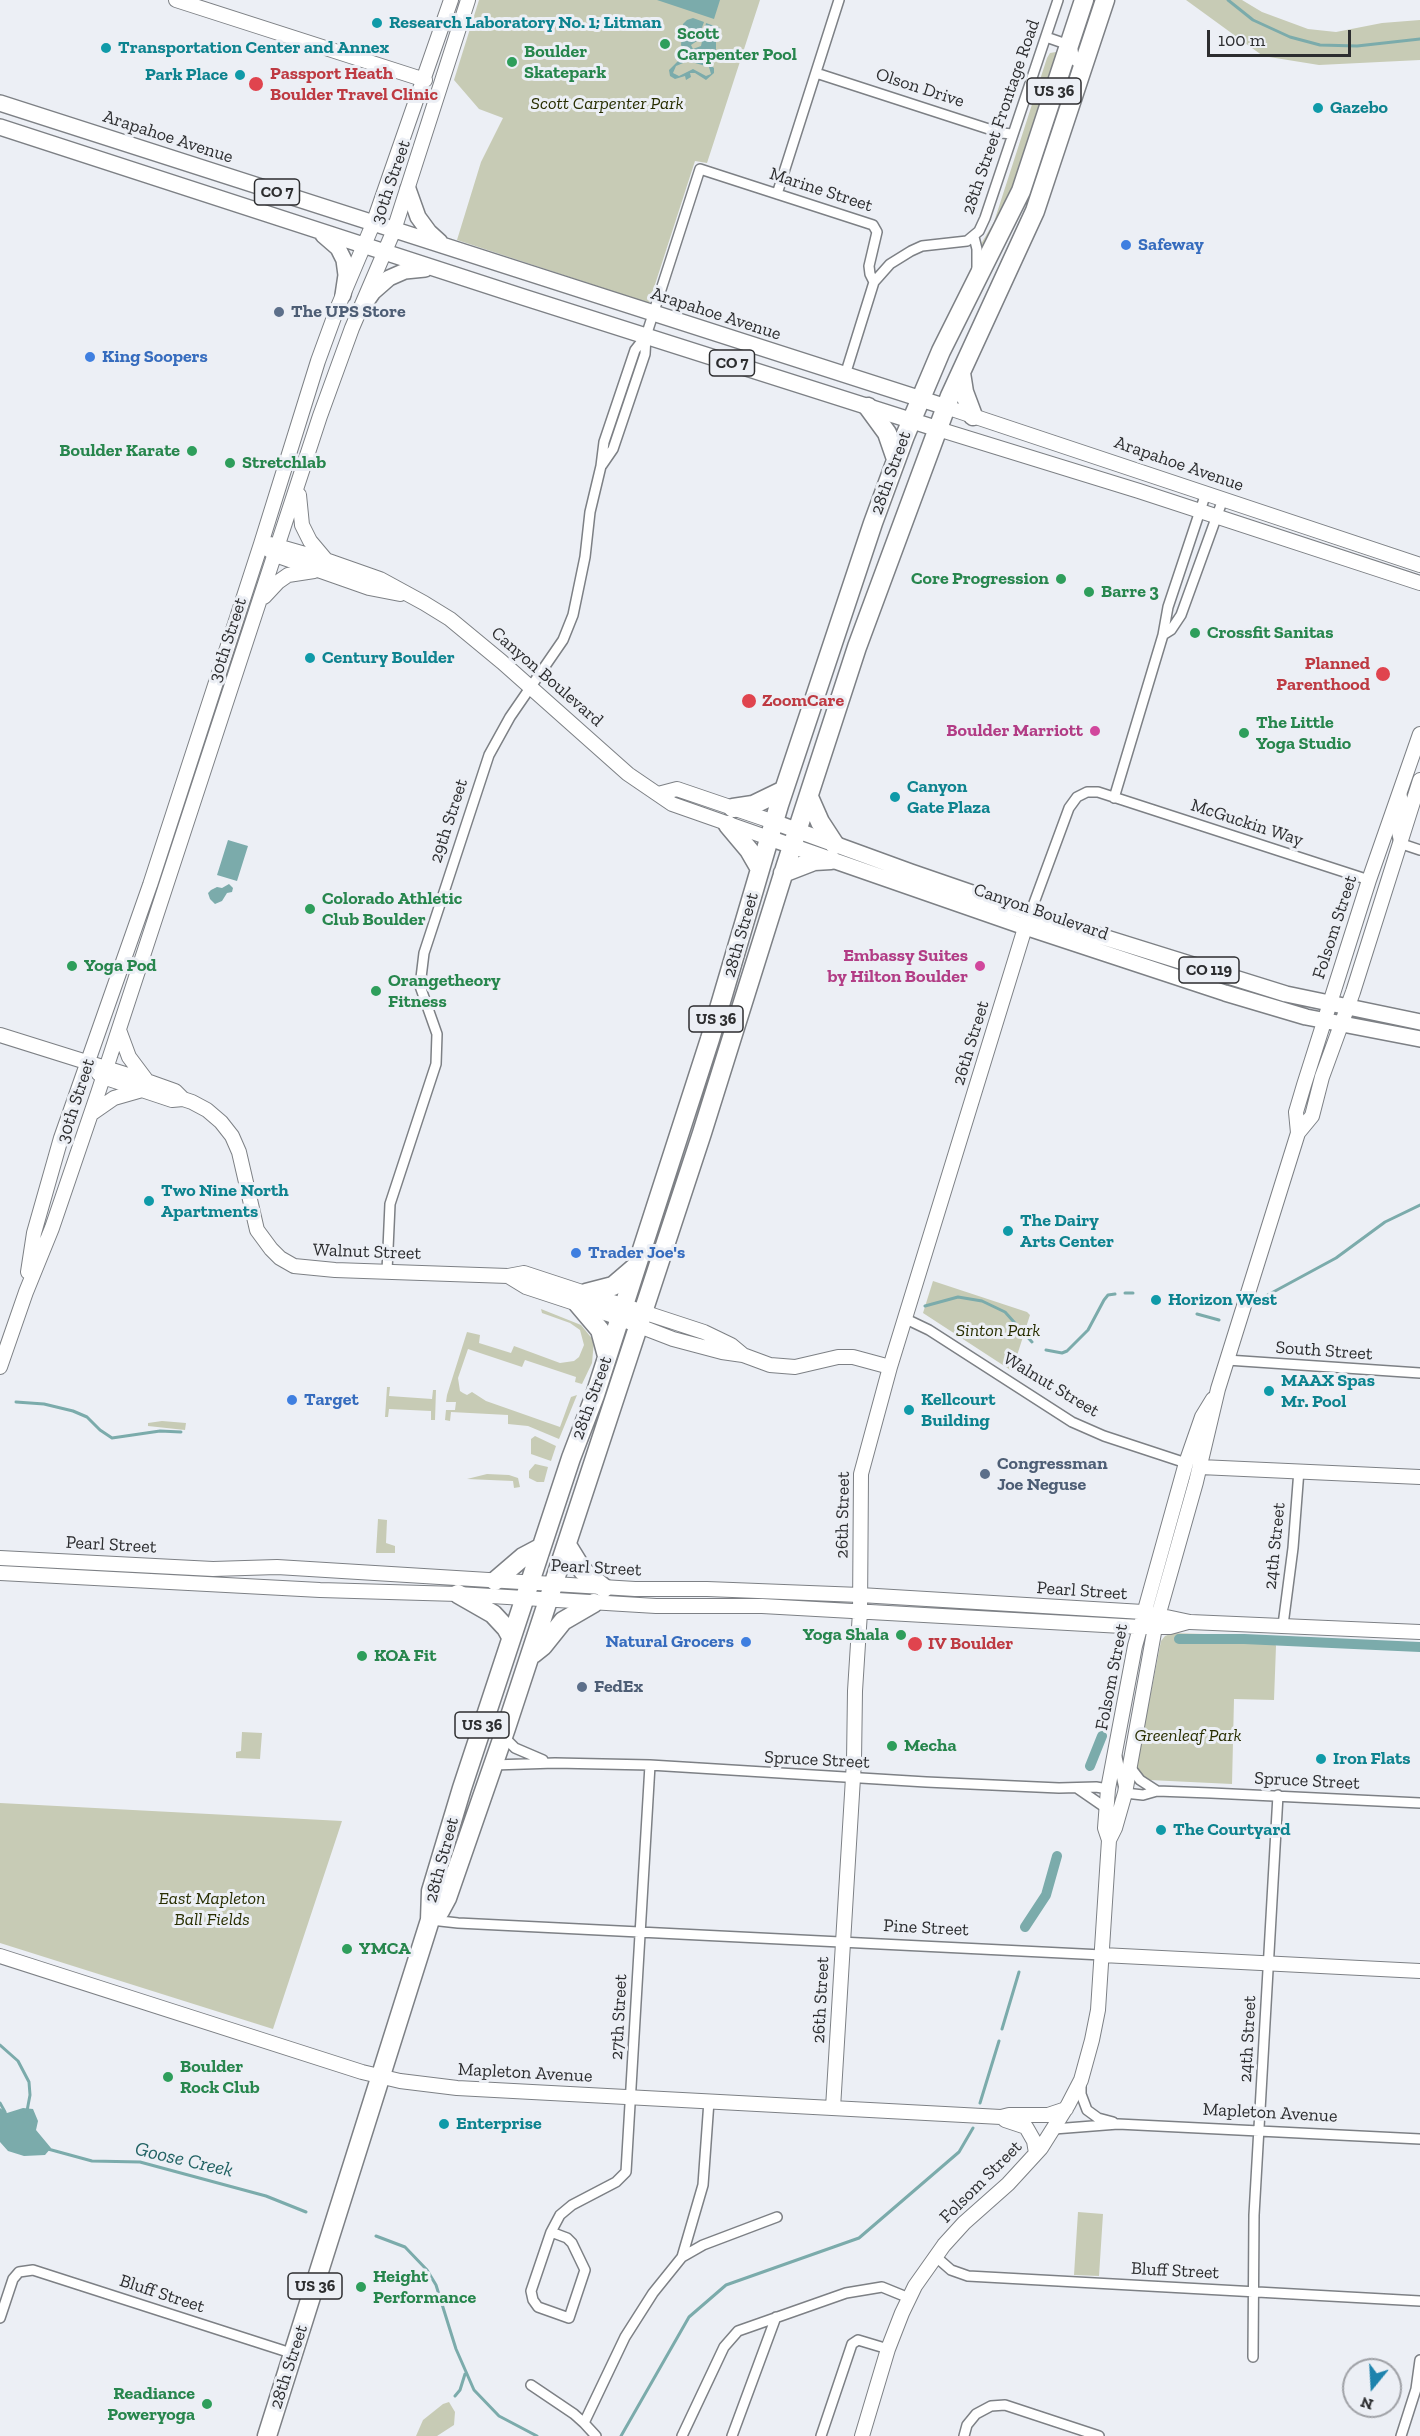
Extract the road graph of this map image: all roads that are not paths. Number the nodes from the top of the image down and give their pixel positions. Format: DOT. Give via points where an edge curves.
graph roads {
  1 [pos="176,0"];
  2 [pos="451,0"];
  3 [pos="468,0"];
  4 [pos="839,0"];
  5 [pos="1058,0"];
  6 [pos="1084,0"];
  7 [pos="1105,0"];
  8 [pos="1046,37"];
  9 [pos="1069,45"];
  10 [pos="1084,67"];
  11 [pos="816,73"];
  12 [pos="425,80"];
  13 [pos="0,103"];
  14 [pos="0,127"];
  15 [pos="1013,134"];
  16 [pos="700,169"];
  17 [pos="408,189"];
  18 [pos="777,194"];
  19 [pos="374,224"];
  20 [pos="315,230"];
  21 [pos="394,230"];
  22 [pos="974,237"];
  23 [pos="365,246"];
  24 [pos="447,248"];
  25 [pos="385,253"];
  26 [pos="441,271"];
  27 [pos="977,277"];
  28 [pos="874,282"];
  29 [pos="343,295"];
  30 [pos="359,312"];
  31 [pos="653,315"];
  32 [pos="646,336"];
  33 [pos="961,373"];
  34 [pos="844,375"];
  35 [pos="920,399"];
  36 [pos="868,407"];
  37 [pos="946,408"];
  38 [pos="973,416"];
  39 [pos="911,421"];
  40 [pos="938,429"];
  41 [pos="896,459"];
  42 [pos="299,482"];
  43 [pos="1206,493"];
  44 [pos="1223,499"];
  45 [pos="1200,511"];
  46 [pos="1216,517"];
  47 [pos="261,544"];
  48 [pos="277,550"];
  49 [pos="321,565"];
  50 [pos="1420,565"];
  51 [pos="1420,583"];
  52 [pos="259,603"];
  53 [pos="1163,635"];
  54 [pos="531,688"];
  55 [pos="1420,734"];
  56 [pos="1420,780"];
  57 [pos="784,790"];
  58 [pos="1401,790"];
  59 [pos="809,797"];
  60 [pos="1114,798"];
  61 [pos="730,816"];
  62 [pos="772,830"];
  63 [pos="795,838"];
  64 [pos="1399,843"];
  65 [pos="1420,850"];
  66 [pos="833,852"];
  67 [pos="760,868"];
  68 [pos="783,873"];
  69 [pos="1369,880"];
  70 [pos="1030,911"];
  71 [pos="1025,927"];
  72 [pos="1329,1004"];
  73 [pos="1347,1007"];
  74 [pos="1324,1021"];
  75 [pos="1420,1022"];
  76 [pos="1341,1024"];
  77 [pos="119,1030"];
  78 [pos="0,1035"];
  79 [pos="1420,1039"];
  80 [pos="87,1064"];
  81 [pos="105,1072"];
  82 [pos="145,1085"];
  83 [pos="91,1114"];
  84 [pos="1298,1133"];
  85 [pos="637,1264"];
  86 [pos="387,1271"];
  87 [pos="26,1292"];
  88 [pos="582,1299"];
  89 [pos="622,1312"];
  90 [pos="641,1319"];
  91 [pos="906,1319"];
  92 [pos="607,1356"];
  93 [pos="1227,1360"];
  94 [pos="0,1367"];
  95 [pos="890,1367"];
  96 [pos="1420,1373"];
  97 [pos="1193,1465"];
  98 [pos="1299,1470"];
  99 [pos="1420,1478"];
  100 [pos="567,1545"];
  101 [pos="540,1548"];
  102 [pos="0,1552"];
  103 [pos="0,1558"];
  104 [pos="32,1559"];
  105 [pos="0,1573"];
  106 [pos="495,1581"];
  107 [pos="526,1591"];
  108 [pos="793,1592"];
  109 [pos="551,1593"];
  110 [pos="458,1594"];
  111 [pos="599,1595"];
  112 [pos="860,1595"];
  113 [pos="706,1606"];
  114 [pos="1035,1606"];
  115 [pos="860,1612"];
  116 [pos="1143,1612"];
  117 [pos="970,1618"];
  118 [pos="1156,1621"];
  119 [pos="1283,1625"];
  120 [pos="1140,1627"];
  121 [pos="1420,1632"];
  122 [pos="511,1637"];
  123 [pos="530,1657"];
  124 [pos="503,1736"];
  125 [pos="1115,1752"];
  126 [pos="555,1763"];
  127 [pos="650,1765"];
  128 [pos="493,1766"];
  129 [pos="1130,1767"];
  130 [pos="853,1778"];
  131 [pos="1077,1788"];
  132 [pos="1102,1788"];
  133 [pos="1156,1791"];
  134 [pos="1130,1793"];
  135 [pos="1278,1795"];
  136 [pos="1420,1803"];
  137 [pos="1106,1808"];
  138 [pos="1112,1834"];
  139 [pos="429,1920"];
  140 [pos="640,1931"];
  141 [pos="842,1942"];
  142 [pos="0,1956"];
  143 [pos="1102,1956"];
  144 [pos="1268,1964"];
  145 [pos="1420,1971"];
  146 [pos="381,2078"];
  147 [pos="1080,2080"];
  148 [pos="632,2097"];
  149 [pos="709,2102"];
  150 [pos="833,2108"];
  151 [pos="1066,2109"];
  152 [pos="1001,2117"];
  153 [pos="1118,2124"];
  154 [pos="1054,2129"];
  155 [pos="1260,2130"];
  156 [pos="1420,2139"];
  157 [pos="1036,2153"];
  158 [pos="777,2217"];
  159 [pos="551,2232"];
  160 [pos="935,2256"];
  161 [pos="682,2257"];
  162 [pos="1253,2292"];
  163 [pos="909,2298"];
  164 [pos="1420,2301"];
  165 [pos="776,2317"];
  166 [pos="0,2318"];
  167 [pos="888,2349"];
  168 [pos="294,2354"];
  169 [pos="1253,2357"];
  170 [pos="1420,2360"];
  171 [pos="531,2385"];
  172 [pos="584,2423"];
  173 [pos="267,2436"];
  174 [pos="596,2436"];
  175 [pos="682,2436"];
  176 [pos="732,2436"];
  177 [pos="821,2436"];
  178 [pos="862,2436"];
  179 [pos="964,2436"];
  180 [pos="1099,2436"];
  181 [pos="1401,2436"];
  1 -- 12 [label="main road"];
  2 -- 12 [label="main road, 30th Street"];
  3 -- 17 [label="main road, 30th Street"];
  4 -- 11 [label="street"];
  5 -- 8 [label="street, 28th Street Frontage Road"];
  6 -- 9 [label="highway, 28th Street / US 36"];
  7 -- 10 [label="highway, US 36"];
  8 -- 9 [label="street"];
  8 -- 15 [label="street, 28th Street Frontage Road"];
  9 -- 10 [label="street" via="1075,61"];
  9 -- 27 [label="highway, 28th Street / US 36" via="1017,199"];
  10 -- 33 [label="highway, US 36" via="1035,211"];
  11 -- 15 [label="street, Olson Drive"];
  11 -- 18 [label="street"];
  12 -- 19 [label="main road, 30th Street"];
  13 -- 19 [label="main road, Arapahoe Avenue / CO 7"];
  14 -- 20 [label="main road, Arapahoe Avenue / CO 7"];
  15 -- 22 [label="street, 28th Street Frontage Road" via="985,218"];
  16 -- 18 [label="street, Marine Street"];
  16 -- 31 [label="street, 29th Street"];
  17 -- 21 [label="main road, 30th Street"];
  17 -- 24 [label="main road" via="422,223"];
  18 -- 28 [label="street, Marine Street" via="873,225 877,232 869,266"];
  19 -- 21 [label="main road, Arapahoe Avenue / CO 7"];
  19 -- 23 [label="main road, 30th Street"];
  20 -- 23 [label="main road, Arapahoe Avenue / CO 7"];
  20 -- 29 [label="main road" via="334,244 342,256 346,275"];
  21 -- 24 [label="main road, Arapahoe Avenue / CO 7"];
  21 -- 25 [label="main road, 30th Street"];
  22 -- 27 [label="street"];
  22 -- 28 [label="street, 28th Street Frontage Road" via="911,251 890,264"];
  23 -- 25 [label="main road, Arapahoe Avenue / CO 7"];
  23 -- 29 [label="main road, 30th Street"];
  24 -- 31 [label="main road, Arapahoe Avenue / CO 7"];
  25 -- 26 [label="main road, Arapahoe Avenue / CO 7"];
  25 -- 30 [label="main road, 30th Street"];
  26 -- 30 [label="main road" via="398,273 379,286"];
  26 -- 32 [label="main road, Arapahoe Avenue / CO 7"];
  27 -- 35 [label="highway, 28th Street / US 36"];
  28 -- 34 [label="street"];
  29 -- 47 [label="main road, 30th Street" via="318,360"];
  30 -- 42 [label="main road, 30th Street"];
  31 -- 32 [label="street, 29th Street"];
  31 -- 34 [label="main road, Arapahoe Avenue / CO 7"];
  32 -- 36 [label="main road, Arapahoe Avenue / CO 7"];
  32 -- 54 [label="street, 29th Street" via="639,373 613,449 602,466 573,615"];
  33 -- 37 [label="highway, 28th Street / US 36"];
  33 -- 38 [label="highway"];
  34 -- 35 [label="main road, Arapahoe Avenue / CO 7"];
  35 -- 37 [label="main road, Arapahoe Avenue / CO 7"];
  35 -- 39 [label="highway, 28th Street / US 36"];
  36 -- 39 [label="main road, Arapahoe Avenue / CO 7"];
  36 -- 41 [label="highway" via="886,433"];
  37 -- 38 [label="main road, Arapahoe Avenue"];
  37 -- 40 [label="highway, 28th Street / US 36"];
  38 -- 43 [label="main road, Arapahoe Avenue"];
  39 -- 40 [label="main road, Arapahoe Avenue / CO 7"];
  39 -- 41 [label="highway, 28th Street / US 36"];
  40 -- 45 [label="main road, Arapahoe Avenue"];
  40 -- 59 [label="highway, 28th Street / US 36" via="859,641"];
  41 -- 57 [label="highway, 28th Street / US 36"];
  42 -- 48 [label="main road, 30th Street"];
  42 -- 49 [label="main road" via="302,525"];
  43 -- 44 [label="main road, Arapahoe Avenue"];
  43 -- 45 [label="street"];
  44 -- 46 [label="street"];
  44 -- 50 [label="main road, Arapahoe Avenue"];
  45 -- 46 [label="main road, Arapahoe Avenue"];
  45 -- 53 [label="street" via="1168,607"];
  46 -- 51 [label="main road, Arapahoe Avenue"];
  46 -- 53 [label="street" via="1181,615"];
  47 -- 48 [label="main road, Canyon Boulevard"];
  47 -- 80 [label="main road, 30th Street"];
  48 -- 49 [label="main road, Canyon Boulevard"];
  48 -- 52 [label="main road, 30th Street"];
  49 -- 52 [label="main road" via="288,575"];
  49 -- 54 [label="main road, Canyon Boulevard" via="380,579 408,595 450,620"];
  52 -- 77 [label="main road, 30th Street"];
  53 -- 60 [label="street"];
  54 -- 61 [label="main road, Canyon Boulevard" via="628,774 658,794 677,789"];
  54 -- 86 [label="street, 29th Street" via="489,755 423,953 420,986 437,1034 436,1064 390,1204"];
  55 -- 58 [label="main road, Folsom Street"];
  56 -- 64 [label="main road, Folsom Street"];
  57 -- 61 [label="highway"];
  57 -- 62 [label="highway, 28th Street / US 36"];
  58 -- 64 [label="street" via="1404,803 1396,830"];
  58 -- 69 [label="main road, Folsom Street"];
  59 -- 63 [label="highway, 28th Street / US 36"];
  59 -- 66 [label="highway"];
  60 -- 69 [label="street, McGuckin Way"];
  60 -- 70 [label="street, McGuckin Way" via="1098,792 1077,797 1069,808"];
  61 -- 62 [label="main road, Canyon Boulevard"];
  61 -- 67 [label="highway"];
  62 -- 63 [label="main road, Canyon Boulevard"];
  62 -- 67 [label="highway, 28th Street / US 36"];
  63 -- 66 [label="main road, Canyon Boulevard"];
  63 -- 68 [label="highway, 28th Street / US 36"];
  64 -- 65 [label="street"];
  64 -- 73 [label="main road, Folsom Street"];
  66 -- 68 [label="highway, CO 119"];
  66 -- 70 [label="main road, Canyon Boulevard / CO 119"];
  66 -- 71 [label="main road, Canyon Boulevard / CO 119"];
  67 -- 85 [label="highway, 28th Street / US 36"];
  68 -- 90 [label="highway, 28th Street / US 36"];
  69 -- 72 [label="main road, Folsom Street"];
  70 -- 71 [label="main road, 26th Street"];
  70 -- 72 [label="main road, Canyon Boulevard / CO 119" via="1286,994"];
  71 -- 74 [label="main road, Canyon Boulevard / CO 119"];
  71 -- 91 [label="main road, 26th Street"];
  72 -- 73 [label="main road, Canyon Boulevard / CO 119"];
  72 -- 74 [label="main road, Folsom Street"];
  73 -- 75 [label="main road, Canyon Boulevard / CO 119"];
  73 -- 76 [label="main road, Folsom Street"];
  74 -- 76 [label="main road, Canyon Boulevard / CO 119"];
  74 -- 84 [label="main road, Folsom Street" via="1296,1112"];
  76 -- 79 [label="main road, Canyon Boulevard / CO 119"];
  76 -- 84 [label="main road, Folsom Street" via="1312,1116"];
  77 -- 81 [label="main road, 30th Street"];
  77 -- 82 [label="main road"];
  78 -- 80 [label="main road, Walnut Street"];
  80 -- 81 [label="main road, Walnut Street"];
  80 -- 87 [label="main road, 30th Street" via="34,1233"];
  81 -- 82 [label="main road, Walnut Street"];
  81 -- 83 [label="main road, 30th Street"];
  82 -- 83 [label="main road" via="114,1098"];
  82 -- 86 [label="main road, Walnut Street" via="213,1115 232,1136 243,1162 256,1228 280,1257 294,1266 308,1268"];
  83 -- 87 [label="main road, 30th Street"];
  84 -- 93 [label="main road, Folsom Street"];
  85 -- 88 [label="highway" via="613,1286"];
  85 -- 89 [label="highway, 28th Street / US 36"];
  86 -- 88 [label="main road, Walnut Street" via="508,1276 526,1287"];
  87 -- 94 [label="main road, 30th Street"];
  88 -- 89 [label="main road, Walnut Street"];
  88 -- 92 [label="highway" via="600,1330"];
  89 -- 90 [label="main road, Walnut Street"];
  89 -- 92 [label="highway, 28th Street / US 36"];
  90 -- 95 [label="main road, Walnut Street" via="717,1337 743,1355 782,1366 853,1357"];
  90 -- 100 [label="highway, 28th Street / US 36"];
  91 -- 95 [label="main road, 26th Street"];
  91 -- 97 [label="street, Walnut Street" via="1072,1422"];
  92 -- 101 [label="highway, 28th Street / US 36"];
  93 -- 96 [label="street, South Street"];
  93 -- 97 [label="main road, Folsom Street"];
  95 -- 112 [label="main road, 26th Street" via="861,1474"];
  97 -- 98 [label="main road, Walnut Street"];
  97 -- 116 [label="main road, Folsom Street"];
  97 -- 118 [label="main road, Folsom Street"];
  98 -- 99 [label="main road, Walnut Street"];
  98 -- 119 [label="street, 24th Street"];
  100 -- 109 [label="highway, 28th Street / US 36"];
  100 -- 111 [label="highway"];
  101 -- 106 [label="highway"];
  101 -- 107 [label="highway, 28th Street / US 36"];
  102 -- 104 [label="main road"];
  103 -- 104 [label="main road, Pearl Street"];
  104 -- 106 [label="main road, Pearl Street"];
  105 -- 110 [label="main road, Pearl Street"];
  106 -- 107 [label="main road, Pearl Street"];
  107 -- 109 [label="main road, Pearl Street"];
  107 -- 110 [label="main road, Pearl Street"];
  107 -- 122 [label="highway, 28th Street / US 36"];
  108 -- 111 [label="main road, Pearl Street"];
  108 -- 112 [label="main road, Pearl Street"];
  108 -- 113 [label="main road" via="713,1600"];
  109 -- 111 [label="main road, Pearl Street"];
  109 -- 123 [label="highway, 28th Street / US 36"];
  110 -- 122 [label="highway" via="493,1614"];
  111 -- 113 [label="main road, Pearl Street"];
  111 -- 123 [label="highway" via="563,1621"];
  112 -- 114 [label="main road, Pearl Street"];
  112 -- 115 [label="main road, 26th Street"];
  113 -- 115 [label="main road, Pearl Street"];
  114 -- 116 [label="main road, Pearl Street"];
  114 -- 117 [label="main road" via="1022,1616 986,1614"];
  115 -- 117 [label="main road, Pearl Street"];
  115 -- 130 [label="main road, 26th Street"];
  116 -- 118 [label="main road, Pearl Street"];
  116 -- 120 [label="main road, Folsom Street"];
  117 -- 120 [label="main road, Pearl Street"];
  118 -- 119 [label="main road, Pearl Street"];
  118 -- 120 [label="main road, Pearl Street"];
  118 -- 129 [label="main road, Folsom Street"];
  119 -- 121 [label="main road, Pearl Street"];
  120 -- 125 [label="main road, Folsom Street"];
  122 -- 139 [label="highway, 28th Street / US 36" via="431,1891"];
  123 -- 124 [label="highway, 28th Street / US 36"];
  124 -- 126 [label="street, Spruce Street" via="525,1754"];
  124 -- 128 [label="highway, 28th Street / US 36"];
  125 -- 132 [label="main road, Folsom Street"];
  125 -- 134 [label="street"];
  126 -- 127 [label="street, Spruce Street"];
  126 -- 128 [label="street, Spruce Street"];
  127 -- 130 [label="street, Spruce Street"];
  127 -- 140 [label="street, 27th Street"];
  128 -- 139 [label="highway, 28th Street / US 36" via="447,1898"];
  129 -- 133 [label="street"];
  129 -- 134 [label="main road, Folsom Street"];
  130 -- 131 [label="street, Spruce Street"];
  130 -- 141 [label="main road, 26th Street"];
  131 -- 132 [label="street, Spruce Street"];
  131 -- 137 [label="street"];
  132 -- 137 [label="main road, Folsom Street"];
  132 -- 138 [label="street"];
  133 -- 134 [label="street, Spruce Street"];
  133 -- 135 [label="street, Spruce Street"];
  134 -- 138 [label="main road, Folsom Street"];
  135 -- 136 [label="street, Spruce Street"];
  135 -- 144 [label="street, 24th Street"];
  137 -- 138 [label="main road, Folsom Street" via="1105,1828"];
  138 -- 143 [label="main road, Folsom Street"];
  139 -- 140 [label="street, Pine Street"];
  139 -- 146 [label="highway, 28th Street / US 36"];
  140 -- 141 [label="street, Pine Street"];
  140 -- 148 [label="street, 27th Street"];
  141 -- 143 [label="street, Pine Street"];
  141 -- 150 [label="main road, 26th Street"];
  142 -- 146 [label="main road, Mapleton Avenue"];
  143 -- 144 [label="main road, Pine Street"];
  143 -- 147 [label="main road, Folsom Street" via="1096,2023"];
  144 -- 145 [label="main road, Pine Street"];
  144 -- 155 [label="street, 24th Street"];
  146 -- 148 [label="main road, Mapleton Avenue" via="457,2088"];
  146 -- 168 [label="highway, 28th Street / US 36"];
  147 -- 151 [label="main road, Folsom Street"];
  147 -- 153 [label="street, Mapleton Avenue" via="1087,2110"];
  148 -- 149 [label="main road, Mapleton Avenue"];
  148 -- 159 [label="street, 27th Street" via="626,2172 616,2182 566,2209"];
  149 -- 150 [label="main road, Mapleton Avenue"];
  149 -- 161 [label="street" via="703,2185"];
  150 -- 152 [label="main road, Mapleton Avenue"];
  151 -- 152 [label="main road, Mapleton Avenue" via="1048,2115"];
  151 -- 154 [label="main road, Folsom Street"];
  152 -- 157 [label="main road" via="1026,2127"];
  153 -- 154 [label="street, Mapleton Avenue"];
  153 -- 155 [label="street, Mapleton Avenue"];
  154 -- 157 [label="main road, Folsom Street"];
  155 -- 156 [label="street, Mapleton Avenue"];
  155 -- 162 [label="street, 24th Street"];
  157 -- 160 [label="main road, Folsom Street"];
  158 -- 161 [label="street"];
  159 -- 159 [label="street, 27th Street" via="531,2291 538,2307 569,2318 585,2270 572,2243"];
  160 -- 162 [label="street, Bluff Street" via="951,2270 968,2276"];
  160 -- 163 [label="main road, Folsom Street"];
  161 -- 172 [label="street" via="625,2337"];
  162 -- 164 [label="street, Bluff Street"];
  162 -- 169 [label="street, 24th Street"];
  163 -- 165 [label="street" via="882,2287 846,2293"];
  163 -- 167 [label="main road, Folsom Street"];
  165 -- 175 [label="street" via="738,2331 724,2348"];
  165 -- 176 [label="street"];
  166 -- 168 [label="street, Bluff Street" via="9,2287 19,2272 33,2270"];
  167 -- 177 [label="street" via="858,2340 852,2344"];
  167 -- 178 [label="main road, Folsom Street"];
  168 -- 173 [label="highway, 28th Street / US 36"];
  170 -- 181 [label="street" via="1416,2389"];
  171 -- 172 [label="street"];
  172 -- 174 [label="street"];
  179 -- 180 [label="street" via="967,2425 981,2410 1005,2405"];
}
